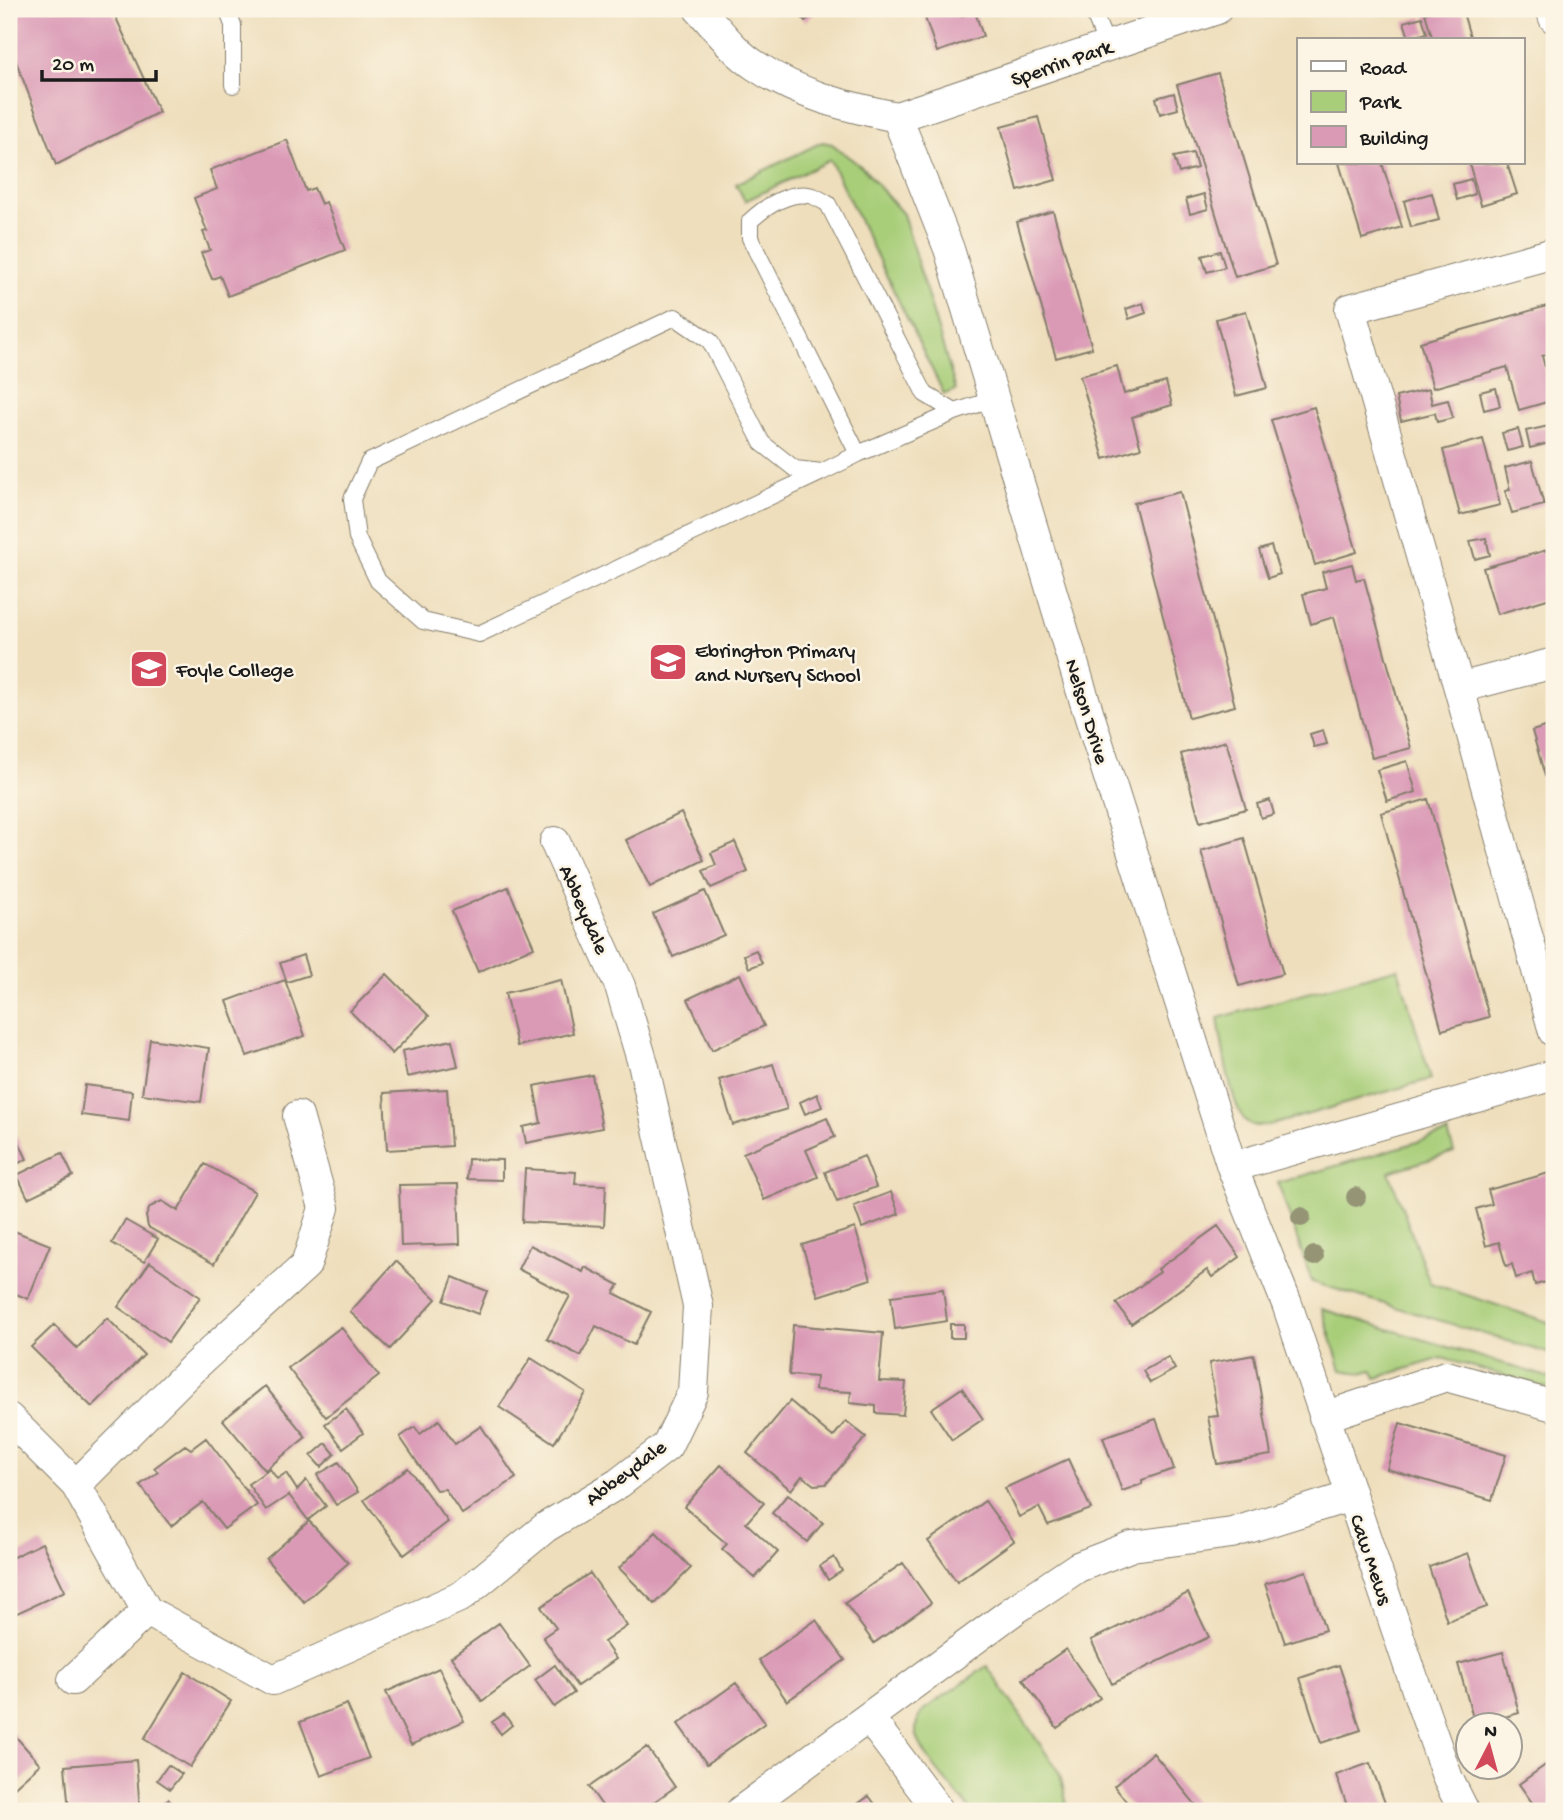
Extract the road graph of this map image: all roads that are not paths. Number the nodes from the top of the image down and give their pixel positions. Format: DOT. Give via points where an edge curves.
graph roads {
  1 [pos="227,9"];
  2 [pos="699,9"];
  3 [pos="1092,9"];
  4 [pos="1217,9"];
  5 [pos="1551,9"];
  6 [pos="1554,18"];
  7 [pos="1107,46"];
  8 [pos="233,85"];
  9 [pos="897,117"];
  10 [pos="1554,253"];
  11 [pos="994,399"];
  12 [pos="956,412"];
  13 [pos="858,454"];
  14 [pos="822,472"];
  15 [pos="1554,663"];
  16 [pos="1459,688"];
  17 [pos="555,842"];
  18 [pos="1554,1032"];
  19 [pos="1554,1075"];
  20 [pos="298,1116"];
  21 [pos="1232,1167"];
  22 [pos="1287,1304"];
  23 [pos="1554,1406"];
  24 [pos="1324,1417"];
  25 [pos="9,1418"];
  26 [pos="76,1485"];
  27 [pos="1351,1496"];
  28 [pos="147,1611"];
  29 [pos="73,1681"];
  30 [pos="869,1718"];
  31 [pos="741,1811"];
  32 [pos="939,1811"];
  33 [pos="1464,1811"];
  1 -- 8 [label="lane" via="233,25"];
  2 -- 9 [label="street" via="754,65 822,99"];
  3 -- 7 [label="lane"];
  4 -- 7 [label="street, Sperrin Park"];
  5 -- 6 [label="street"];
  7 -- 9 [label="street, Sperrin Park"];
  9 -- 11 [label="street, Nelson Drive" via="949,249"];
  10 -- 16 [label="street" via="1350,309"];
  11 -- 12 [label="lane"];
  11 -- 21 [label="street, Nelson Drive"];
  12 -- 13 [label="lane"];
  12 -- 13 [label="lane" via="925,394 828,204 810,195 793,195 762,209 750,221 751,238"];
  13 -- 14 [label="lane"];
  14 -- 14 [label="lane" via="479,634 423,621 378,581 357,538 352,499 369,462 674,317 710,341 762,443 795,469"];
  15 -- 16 [label="street"];
  16 -- 18 [label="street"];
  17 -- 28 [label="street, Abbeydale" via="620,986 644,1067 698,1306 693,1392 667,1446 619,1483 546,1527 462,1596 273,1680"];
  19 -- 21 [label="street"];
  20 -- 26 [label="street" via="324,1208 306,1265 195,1366"];
  21 -- 22 [label="street, Nelson Drive"];
  22 -- 24 [label="street, Caw Mews"];
  23 -- 24 [label="street" via="1446,1376"];
  24 -- 27 [label="street, Caw Mews"];
  25 -- 26 [label="street"];
  26 -- 28 [label="street"];
  27 -- 30 [label="street" via="1232,1533 1132,1546 1078,1567"];
  27 -- 33 [label="street, Caw Mews" via="1448,1779"];
  28 -- 29 [label="street"];
  30 -- 31 [label="street"];
  30 -- 32 [label="street"];
}
